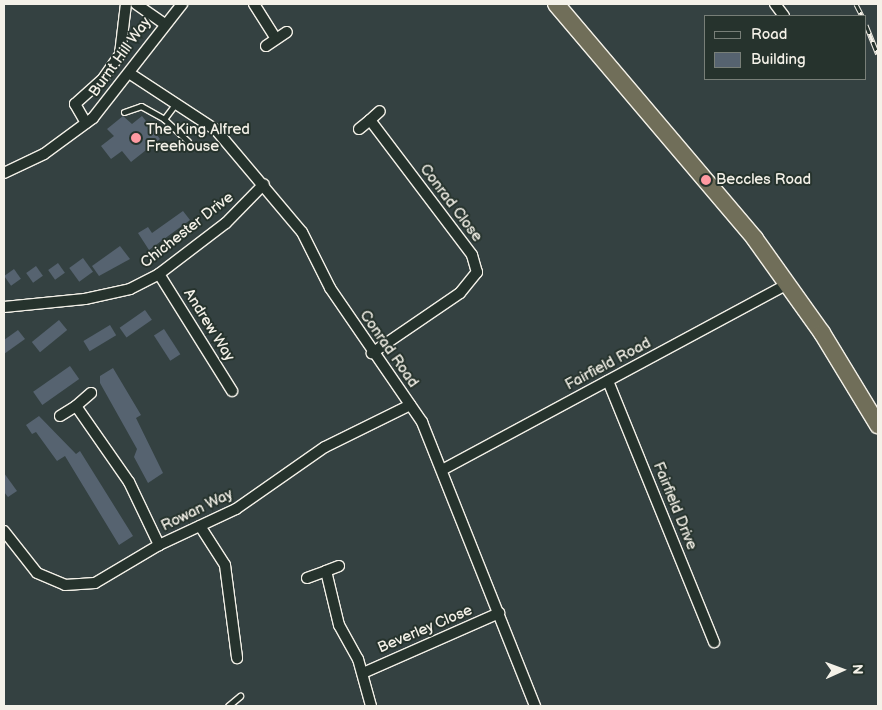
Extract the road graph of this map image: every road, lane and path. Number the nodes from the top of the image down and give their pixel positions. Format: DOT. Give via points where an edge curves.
graph roads {
  1 [pos="126,4"];
  2 [pos="136,4"];
  3 [pos="182,4"];
  4 [pos="254,4"];
  5 [pos="556,4"];
  6 [pos="775,4"];
  7 [pos="783,15"];
  8 [pos="163,23"];
  9 [pos="287,32"];
  10 [pos="276,39"];
  11 [pos="266,46"];
  12 [pos="129,72"];
  13 [pos="177,102"];
  14 [pos="380,111"];
  15 [pos="124,112"];
  16 [pos="164,120"];
  17 [pos="370,120"];
  18 [pos="86,123"];
  19 [pos="359,129"];
  20 [pos="188,142"];
  21 [pos="4,172"];
  22 [pos="264,184"];
  23 [pos="160,274"];
  24 [pos="788,284"];
  25 [pos="4,307"];
  26 [pos="372,353"];
  27 [pos="608,381"];
  28 [pos="232,391"];
  29 [pos="91,393"];
  30 [pos="410,405"];
  31 [pos="76,406"];
  32 [pos="60,416"];
  33 [pos="878,425"];
  34 [pos="442,470"];
  35 [pos="200,526"];
  36 [pos="4,531"];
  37 [pos="13,544"];
  38 [pos="159,545"];
  39 [pos="4,551"];
  40 [pos="339,566"];
  41 [pos="326,571"];
  42 [pos="307,578"];
  43 [pos="499,613"];
  44 [pos="714,642"];
  45 [pos="237,658"];
  46 [pos="363,673"];
  47 [pos="240,696"];
  48 [pos="228,706"];
  49 [pos="371,706"];
  50 [pos="535,706"];
  1 -- 18 [label="street" via="120,54 102,80 75,104"];
  2 -- 8 [label="street"];
  3 -- 8 [label="street, Burnt Hill Way"];
  4 -- 10 [label="street"];
  5 -- 24 [label="highway" via="727,204"];
  6 -- 7 [label="street"];
  8 -- 12 [label="street, Burnt Hill Way"];
  9 -- 10 [label="street"];
  10 -- 11 [label="street"];
  12 -- 13 [label="street, Conrad Road"];
  12 -- 18 [label="street, Burnt Hill Way"];
  13 -- 16 [label="lane"];
  13 -- 22 [label="street, Conrad Road" via="216,130 234,156"];
  14 -- 17 [label="street"];
  15 -- 16 [label="lane" via="142,106"];
  16 -- 20 [label="lane"];
  17 -- 19 [label="street"];
  17 -- 26 [label="street, Conrad Close" via="472,255 477,272 460,293"];
  18 -- 21 [label="street, Burnt Hill Way" via="44,154"];
  22 -- 23 [label="street, Chichester Drive" via="226,223"];
  22 -- 26 [label="street, Conrad Road" via="302,232 330,288"];
  23 -- 25 [label="street, Chichester Drive" via="130,289 85,299"];
  23 -- 28 [label="street, Andrew Way"];
  24 -- 27 [label="street, Fairfield Road"];
  24 -- 33 [label="highway"];
  26 -- 30 [label="street, Conrad Road"];
  27 -- 34 [label="street, Fairfield Road"];
  27 -- 44 [label="street, Fairfield Drive"];
  29 -- 31 [label="street"];
  30 -- 34 [label="street, Conrad Road"];
  30 -- 35 [label="street, Rowan Way" via="325,447 244,504"];
  31 -- 32 [label="street"];
  31 -- 38 [label="street" via="129,482"];
  34 -- 43 [label="street, Conrad Road"];
  35 -- 38 [label="street, Rowan Way"];
  35 -- 45 [label="street" via="225,565"];
  36 -- 37 [label="street, Rowan Way"];
  37 -- 38 [label="street, Rowan Way" via="37,573 52,581 78,585 112,575"];
  37 -- 39 [label="street"];
  40 -- 41 [label="street"];
  41 -- 42 [label="street"];
  41 -- 46 [label="street" via="339,625"];
  43 -- 46 [label="street, Beverley Close"];
  43 -- 50 [label="street, Conrad Road"];
  46 -- 49 [label="street"];
  47 -- 48 [label="lane"];
}
